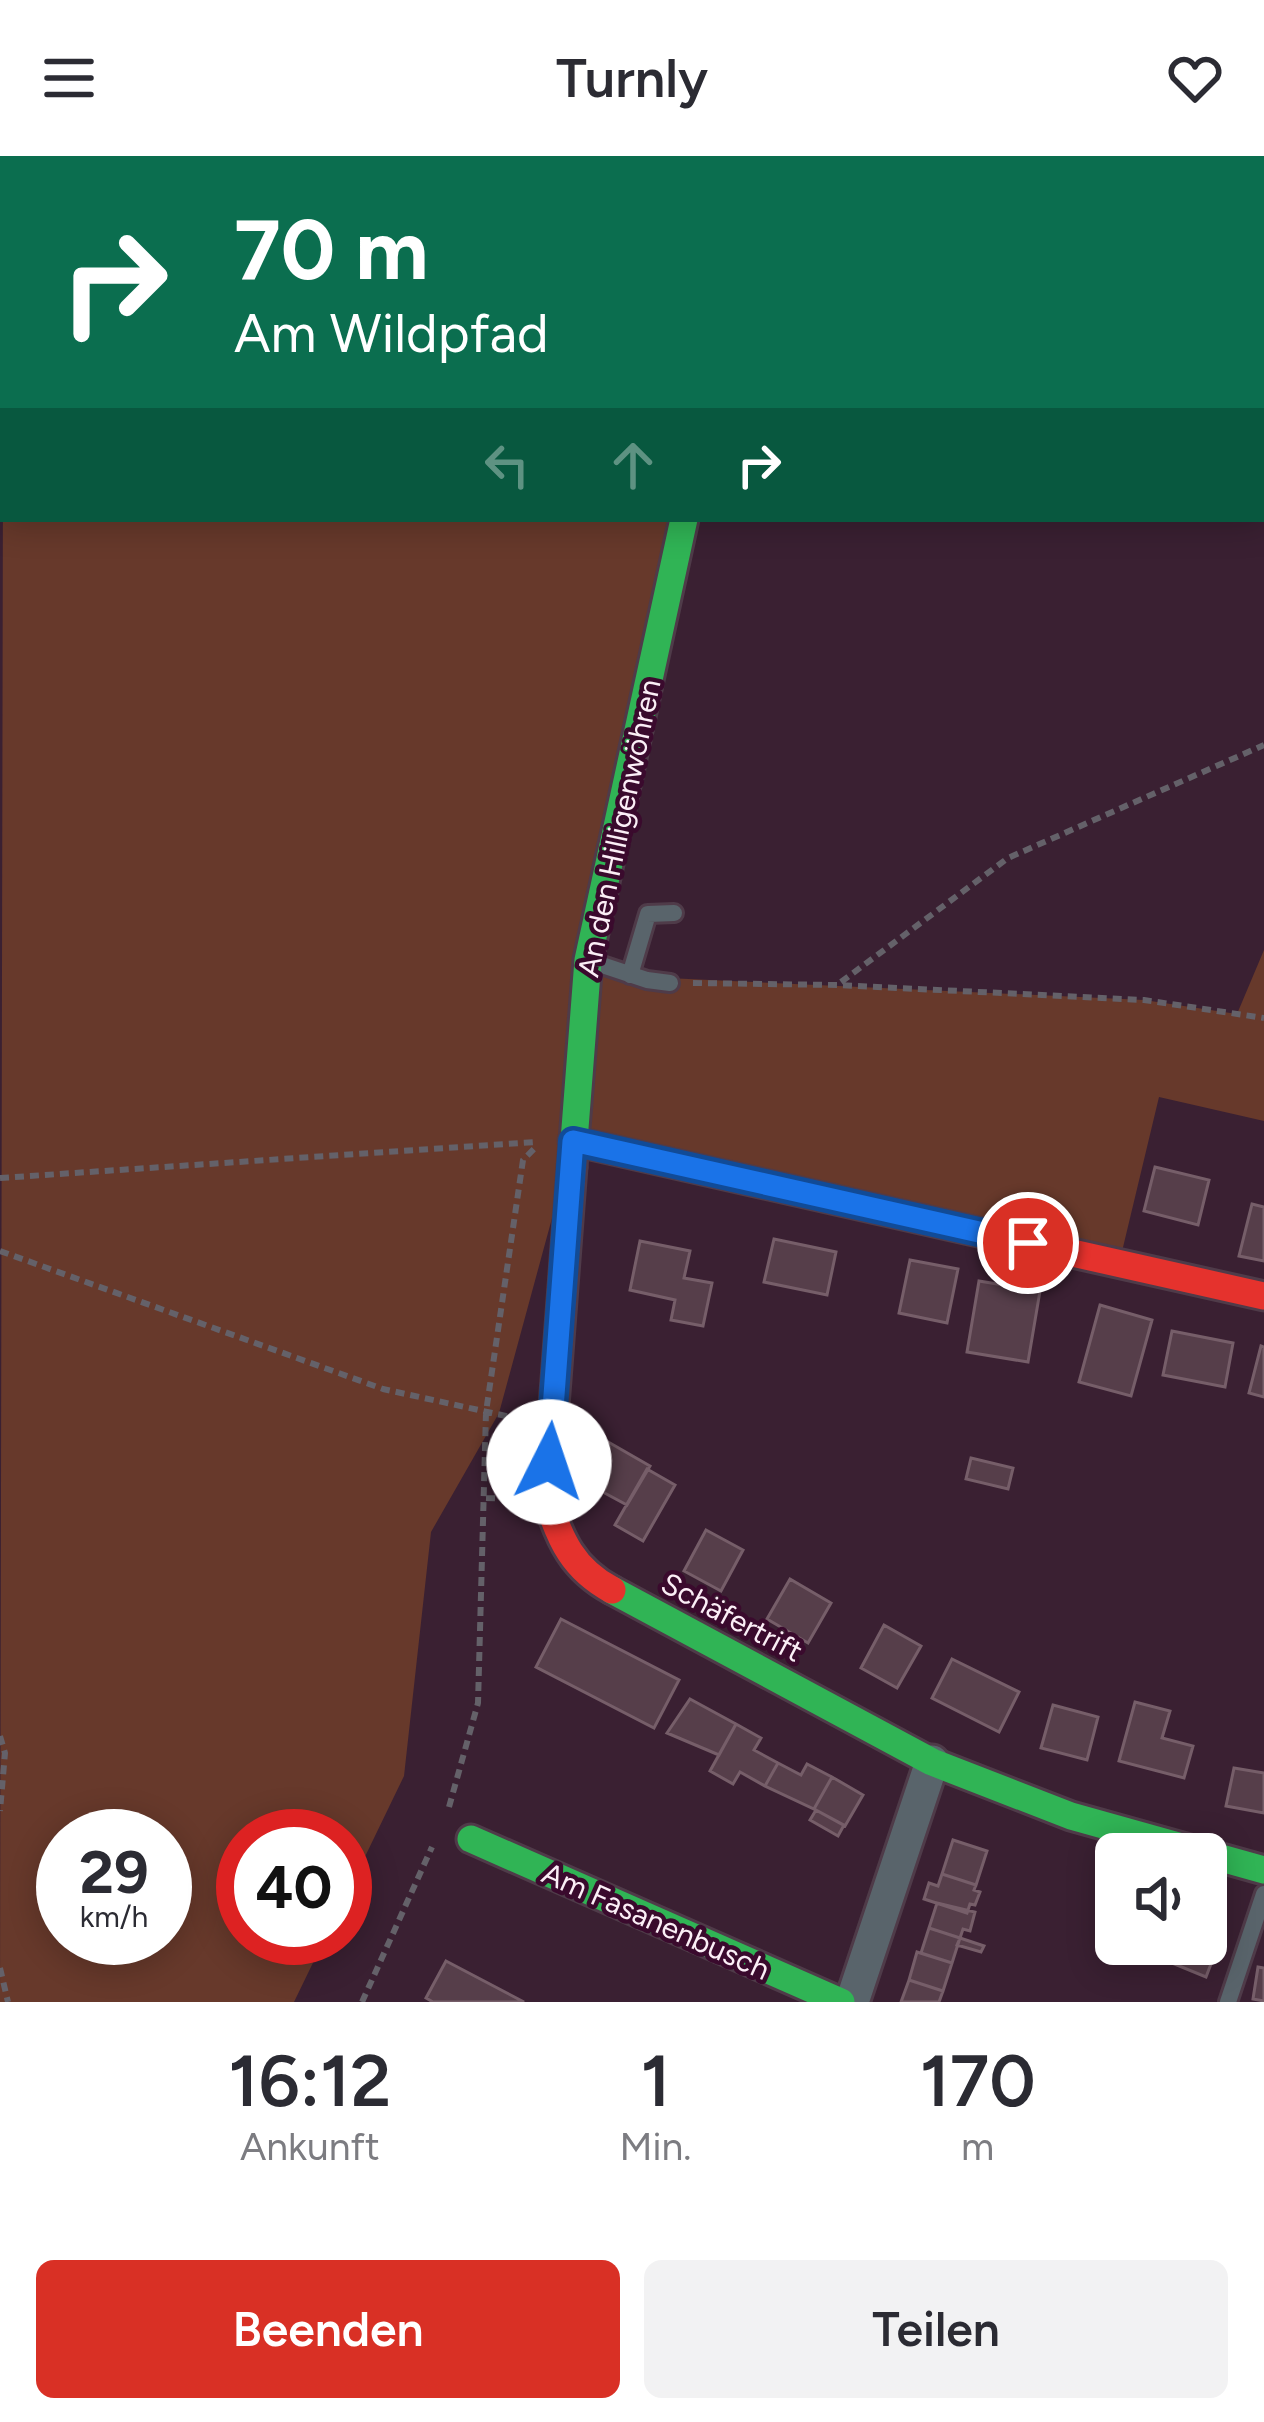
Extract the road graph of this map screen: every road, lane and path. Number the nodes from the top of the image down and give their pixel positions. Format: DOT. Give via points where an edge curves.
graph roads {
  1 [pos="683,522"];
  2 [pos="1264,745"];
  3 [pos="674,913"];
  4 [pos="588,960"];
  5 [pos="630,975"];
  6 [pos="670,983"];
  7 [pos="837,985"];
  8 [pos="1264,1018"];
  9 [pos="573,1141"];
  10 [pos="0,1178"];
  11 [pos="0,1252"];
  12 [pos="1264,1296"];
  13 [pos="486,1412"];
  14 [pos="551,1426"];
  15 [pos="0,1736"];
  16 [pos="932,1762"];
  17 [pos="448,1809"];
  18 [pos="0,1810"];
  19 [pos="441,1829"];
  20 [pos="471,1839"];
  21 [pos="1264,1870"];
  22 [pos="1264,1894"];
  23 [pos="0,1968"];
  24 [pos="8,2002"];
  25 [pos="362,2002"];
  26 [pos="841,2002"];
  27 [pos="852,2002"];
  28 [pos="1228,2002"];
  1 -- 4 [label="main road, An den Hilligenwöhren"];
  2 -- 7 [label="path" via="1008,858"];
  3 -- 5 [label="lane" via="648,914"];
  4 -- 5 [label="lane"];
  4 -- 9 [label="main road, An den Hilligenwöhren"];
  5 -- 6 [label="lane"];
  6 -- 7 [label="path"];
  7 -- 8 [label="path" via="1144,1000"];
  9 -- 12 [label="main road"];
  9 -- 14 [label="main road, Schäfertrift"];
  10 -- 13 [label="path" via="541,1142 523,1160"];
  11 -- 13 [label="path" via="383,1389"];
  13 -- 14 [label="path"];
  13 -- 17 [label="path" via="478,1703"];
  14 -- 16 [label="main road, Schäfertrift" via="548,1499 560,1540 589,1577"];
  15 -- 18 [label="path"];
  16 -- 21 [label="main road, Schäfertrift" via="1071,1816"];
  16 -- 27 [label="street"];
  19 -- 25 [label="path"];
  20 -- 26 [label="main road, Am Fasanenbusch"];
  22 -- 28 [label="lane"];
  23 -- 24 [label="path"];
}
